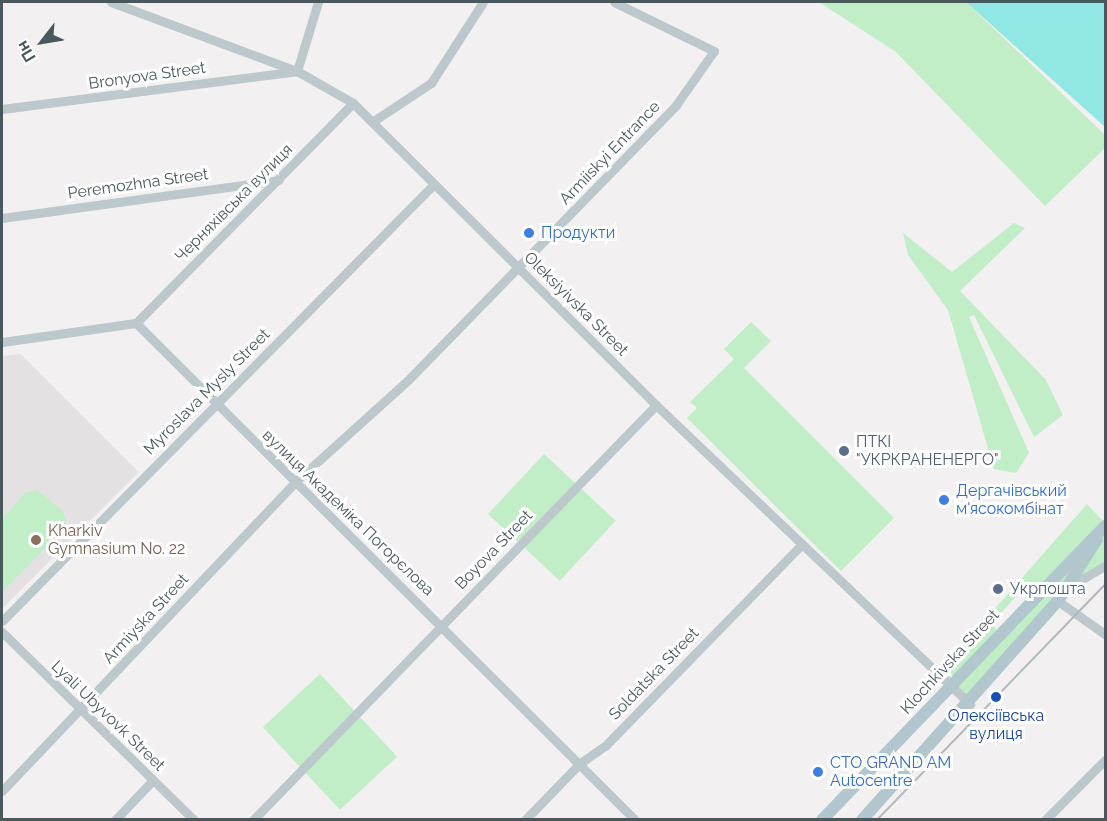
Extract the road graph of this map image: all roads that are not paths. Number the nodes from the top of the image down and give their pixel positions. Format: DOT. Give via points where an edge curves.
graph roads {
  1 [pos="111,2"];
  2 [pos="318,2"];
  3 [pos="483,2"];
  4 [pos="614,2"];
  5 [pos="127,4"];
  6 [pos="297,70"];
  7 [pos="353,104"];
  8 [pos="2,109"];
  9 [pos="372,122"];
  10 [pos="278,180"];
  11 [pos="434,184"];
  12 [pos="2,218"];
  13 [pos="520,269"];
  14 [pos="136,323"];
  15 [pos="2,342"];
  16 [pos="215,404"];
  17 [pos="656,405"];
  18 [pos="294,483"];
  19 [pos="1105,527"];
  20 [pos="802,544"];
  21 [pos="1106,565"];
  22 [pos="1069,587"];
  23 [pos="1058,601"];
  24 [pos="2,621"];
  25 [pos="442,626"];
  26 [pos="2,632"];
  27 [pos="1106,635"];
  28 [pos="951,688"];
  29 [pos="970,704"];
  30 [pos="80,711"];
  31 [pos="1106,759"];
  32 [pos="579,764"];
  33 [pos="153,780"];
  34 [pos="2,791"];
  35 [pos="116,819"];
  36 [pos="194,819"];
  37 [pos="253,819"];
  38 [pos="525,819"];
  39 [pos="635,819"];
  40 [pos="822,819"];
  41 [pos="862,819"];
  42 [pos="1045,819"];
  1 -- 5 [label="street, Oleksiyivska Street"];
  2 -- 6 [label="street"];
  3 -- 9 [label="street" via="431,83"];
  4 -- 13 [label="street, Armiiskyi Entrance" via="714,51 676,105"];
  5 -- 6 [label="street, Oleksiyivska Street"];
  6 -- 7 [label="street, Oleksiyivska Street"];
  6 -- 8 [label="street, Bronyova Street"];
  7 -- 9 [label="street, Oleksiyivska Street"];
  7 -- 10 [label="street, Черняхівська вулиця"];
  9 -- 11 [label="street, Oleksiyivska Street"];
  10 -- 12 [label="street, Peremozhna Street"];
  10 -- 14 [label="street, Черняхівська вулиця"];
  11 -- 13 [label="street, Oleksiyivska Street"];
  11 -- 16 [label="street, Myroslava Mysly Street"];
  13 -- 17 [label="street, Oleksiyivska Street"];
  13 -- 18 [label="street, Armiyska Street" via="348,439"];
  14 -- 15 [label="street"];
  14 -- 16 [label="street, вулиця Академіка Погорєлова"];
  16 -- 18 [label="street, вулиця Академіка Погорєлова"];
  16 -- 24 [label="street, Myroslava Mysly Street"];
  17 -- 20 [label="street, Oleksiyivska Street"];
  17 -- 25 [label="street, Boyova Street"];
  18 -- 25 [label="street, вулиця Академіка Погорєлова"];
  18 -- 30 [label="street, Armiyska Street"];
  19 -- 22 [label="main road, Klochkivska Street"];
  19 -- 28 [label="main road, Klochkivska Street" via="1042,585"];
  20 -- 28 [label="street, Oleksiyivska Street"];
  20 -- 32 [label="street, Soldatska Street" via="605,746"];
  21 -- 22 [label="street, Klochkivska Street"];
  22 -- 23 [label="main road, Klochkivska Street"];
  23 -- 27 [label="street"];
  23 -- 29 [label="main road, Klochkivska Street"];
  25 -- 32 [label="street, вулиця Академіка Погорєлова"];
  25 -- 37 [label="street, Boyova Street"];
  26 -- 30 [label="street, Lyali Ubyvovk Street"];
  28 -- 29 [label="street, Oleksiyivska Street"];
  28 -- 40 [label="main road, Klochkivska Street"];
  29 -- 41 [label="main road, Klochkivska Street"];
  30 -- 33 [label="street, Lyali Ubyvovk Street"];
  30 -- 34 [label="street, Armiyska Street"];
  31 -- 42 [label="street"];
  32 -- 38 [label="street, Soldatska Street"];
  32 -- 39 [label="street, вулиця Академіка Погорєлова"];
  33 -- 35 [label="street"];
  33 -- 36 [label="street, Lyali Ubyvovk Street"];
}
